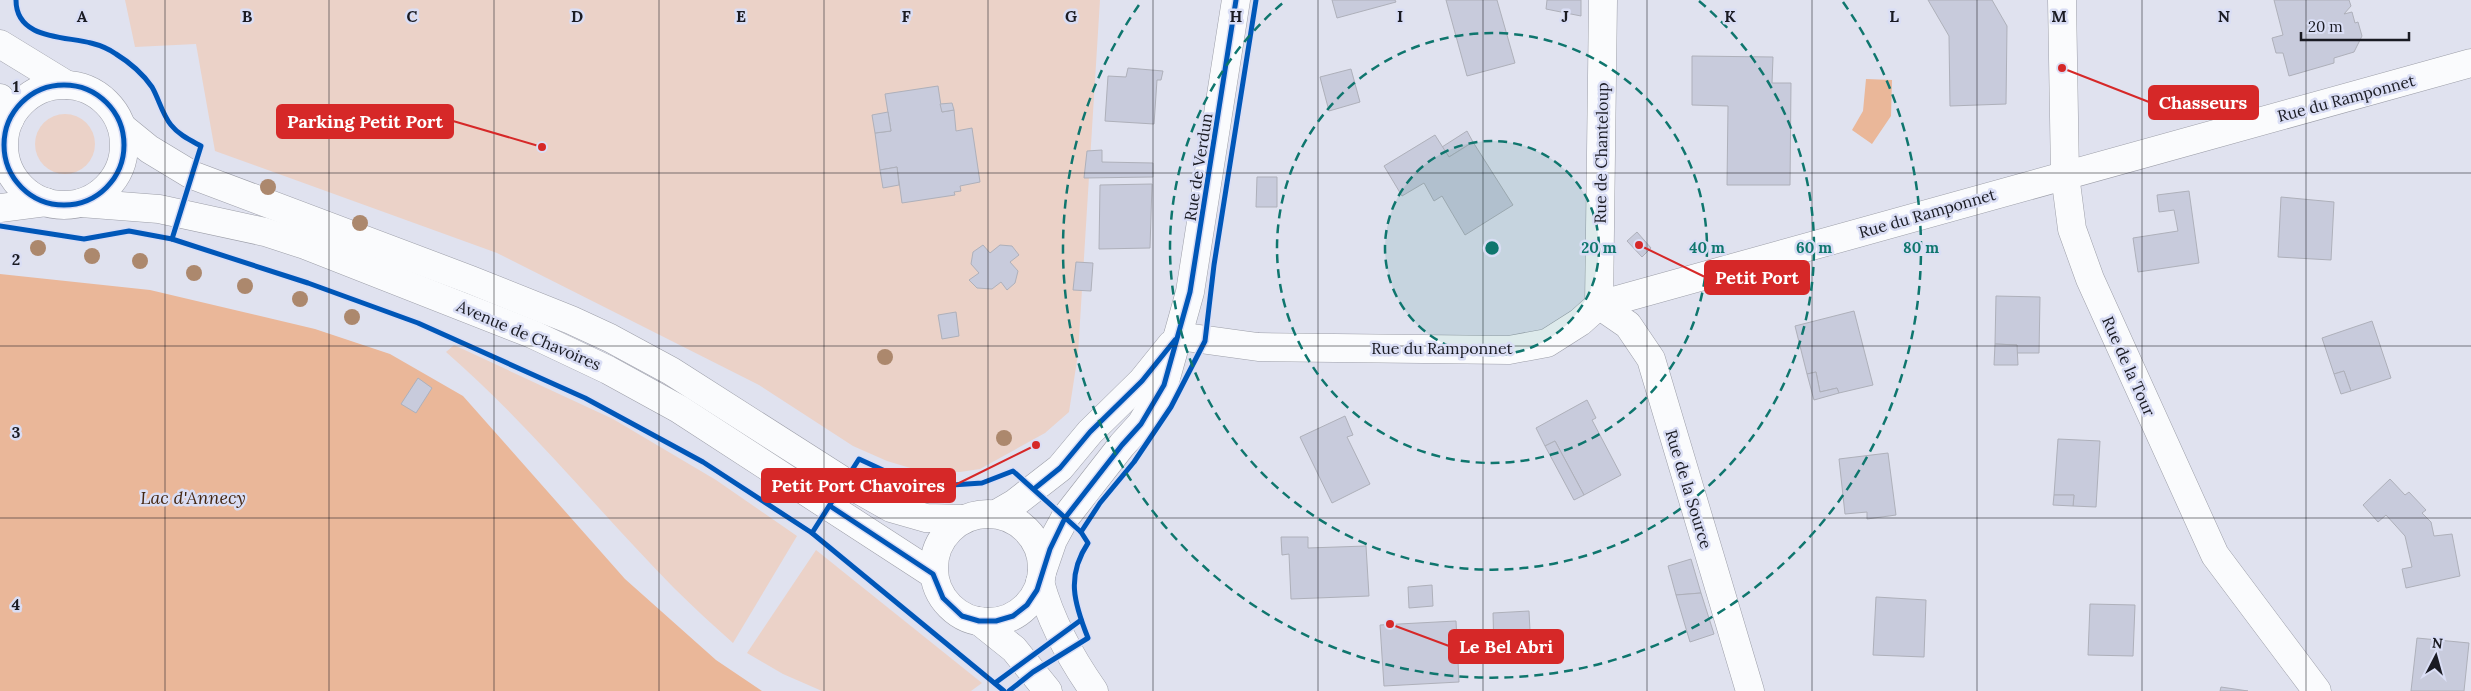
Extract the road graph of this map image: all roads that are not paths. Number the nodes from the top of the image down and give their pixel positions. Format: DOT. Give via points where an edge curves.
graph roads {
  1 [pos="1236,0"];
  2 [pos="1602,0"];
  3 [pos="2062,0"];
  4 [pos="0,44"];
  5 [pos="2471,63"];
  6 [pos="67,85"];
  7 [pos="4,124"];
  8 [pos="122,127"];
  9 [pos="2065,175"];
  10 [pos="46,202"];
  11 [pos="81,202"];
  12 [pos="0,208"];
  13 [pos="1600,305"];
  14 [pos="1178,336"];
  15 [pos="996,514"];
  16 [pos="964,518"];
  17 [pos="933,574"];
  18 [pos="1041,577"];
  19 [pos="979,622"];
  20 [pos="1048,691"];
  21 [pos="1094,691"];
  22 [pos="1750,691"];
  23 [pos="2317,691"];
  1 -- 14 [label="main road, Rue de Verdun" via="1190,292"];
  2 -- 13 [label="main road, Rue de Chanteloup"];
  3 -- 9 [label="main road, Rue de la Tour"];
  4 -- 6 [label="main road"];
  5 -- 9 [label="main road, Rue du Ramponnet"];
  6 -- 7 [label="main road" via="38,91 22,103"];
  6 -- 8 [label="main road" via="85,89 101,98 113,110"];
  7 -- 10 [label="main road" via="6,158 14,177 28,193"];
  8 -- 11 [label="main road" via="124,153 115,177 104,190"];
  8 -- 16 [label="main road, Avenue de Chavoires" via="149,149 192,175 471,280 610,338 671,371 891,508 926,518"];
  9 -- 13 [label="main road, Rue du Ramponnet"];
  9 -- 23 [label="main road, Rue de la Tour" via="2072,229 2090,279 2215,555"];
  10 -- 11 [label="main road"];
  10 -- 12 [label="main road"];
  11 -- 17 [label="main road, Avenue de Chavoires" via="159,209 275,235 532,334 679,409"];
  13 -- 14 [label="main road, Rue du Ramponnet" via="1546,343 1509,350 1258,347"];
  13 -- 22 [label="main road, Rue de la Source" via="1628,325 1651,359"];
  14 -- 15 [label="main road, Rue de Verdun" via="1142,381 1090,432 1060,468"];
  14 -- 18 [label="main road, Rue de Verdun" via="1164,385 1141,424 1064,518"];
  15 -- 16 [label="main road"];
  15 -- 18 [label="main road" via="1014,520 1028,532 1040,554"];
  16 -- 17 [label="main road" via="938,545"];
  17 -- 19 [label="main road" via="938,591 948,605 962,616"];
  18 -- 19 [label="main road" via="1033,598 1013,616 996,622"];
  18 -- 21 [label="main road" via="1047,608 1063,642"];
  19 -- 20 [label="main road" via="1014,649"];
}
